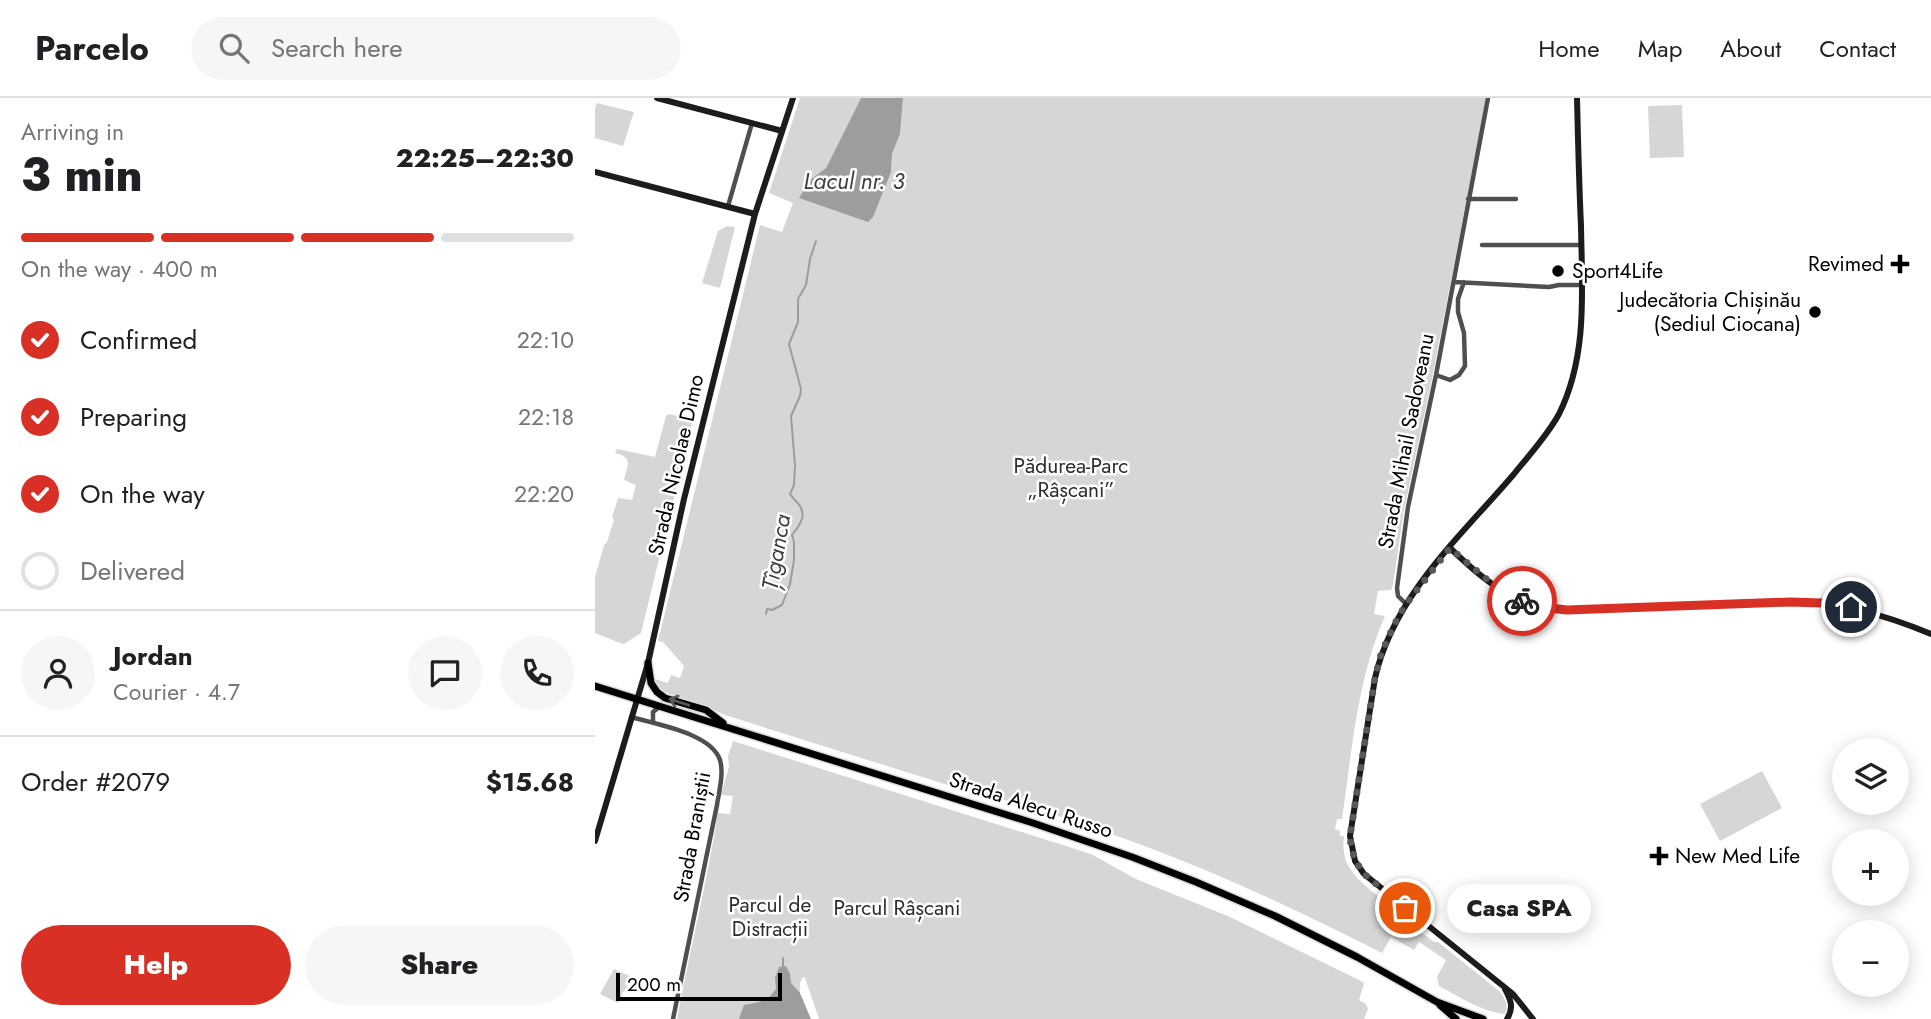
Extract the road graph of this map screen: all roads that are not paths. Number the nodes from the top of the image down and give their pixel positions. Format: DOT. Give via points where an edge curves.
graph roads {
  1 [pos="657,98"];
  2 [pos="793,98"];
  3 [pos="1488,98"];
  4 [pos="1577,98"];
  5 [pos="752,123"];
  6 [pos="782,131"];
  7 [pos="595,172"];
  8 [pos="1468,199"];
  9 [pos="1516,199"];
  10 [pos="728,206"];
  11 [pos="755,214"];
  12 [pos="1482,245"];
  13 [pos="1581,245"];
  14 [pos="1454,282"];
  15 [pos="1464,282"];
  16 [pos="1582,285"];
  17 [pos="1436,375"];
  18 [pos="1450,548"];
  19 [pos="1406,604"];
  20 [pos="1931,634"];
  21 [pos="648,663"];
  22 [pos="595,686"];
  23 [pos="638,699"];
  24 [pos="662,706"];
  25 [pos="631,717"];
  26 [pos="653,723"];
  27 [pos="729,727"];
  28 [pos="595,841"];
  29 [pos="1505,987"];
  30 [pos="1437,1002"];
  31 [pos="1511,1011"];
  32 [pos="1531,1016"];
  33 [pos="673,1019"];
  34 [pos="1453,1019"];
  35 [pos="1483,1019"];
  36 [pos="1507,1019"];
  1 -- 5 [label="main road"];
  2 -- 6 [label="main road, Strada Nicolae Dimo"];
  3 -- 8 [label="street, Strada Mihail Sadoveanu"];
  4 -- 13 [label="main road"];
  5 -- 6 [label="main road"];
  5 -- 10 [label="street"];
  6 -- 11 [label="main road, Strada Nicolae Dimo"];
  7 -- 10 [label="main road"];
  8 -- 9 [label="street"];
  8 -- 14 [label="street, Strada Mihail Sadoveanu"];
  10 -- 11 [label="main road"];
  11 -- 21 [label="main road, Strada Nicolae Dimo"];
  12 -- 13 [label="street"];
  13 -- 16 [label="main road"];
  14 -- 15 [label="street"];
  14 -- 17 [label="street, Strada Mihail Sadoveanu"];
  15 -- 16 [label="street"];
  15 -- 17 [label="street" via="1458,312 1465,366 1450,380"];
  16 -- 18 [label="main road" via="1578,360 1558,415 1538,446"];
  17 -- 19 [label="street, Strada Mihail Sadoveanu" via="1408,507 1397,588"];
  18 -- 19 [label="main road"];
  18 -- 20 [label="main road" via="1505,594 1550,609 1822,603 1867,611"];
  19 -- 29 [label="main road" via="1386,641 1375,678 1350,836 1352,853 1364,874"];
  21 -- 23 [label="main road, Strada Nicolae Dimo"];
  27 -- 21 [label="main road, one-way" via="706,710 657,692"];
  22 -- 23 [label="main road, Strada Alecu Russo"];
  23 -- 24 [label="main road, Strada Alecu Russo"];
  23 -- 25 [label="main road, Strada Nicolae Dimo"];
  24 -- 26 [label="street" via="653,712"];
  24 -- 27 [label="main road, Strada Alecu Russo"];
  25 -- 26 [label="street, Strada Braniștii"];
  25 -- 28 [label="main road, Strada Nicolae Dimo"];
  26 -- 33 [label="street, Strada Braniștii" via="684,732 707,746 718,757 721,774"];
  27 -- 30 [label="main road, Strada Alecu Russo" via="1143,861 1286,922"];
  29 -- 31 [label="main road"];
  29 -- 32 [label="main road"];
  30 -- 34 [label="main road, Strada Alecu Russo"];
  30 -- 35 [label="main road, Strada Alecu Russo"];
  31 -- 32 [label="main road" via="1519,1007"];
  31 -- 36 [label="main road"];
}
